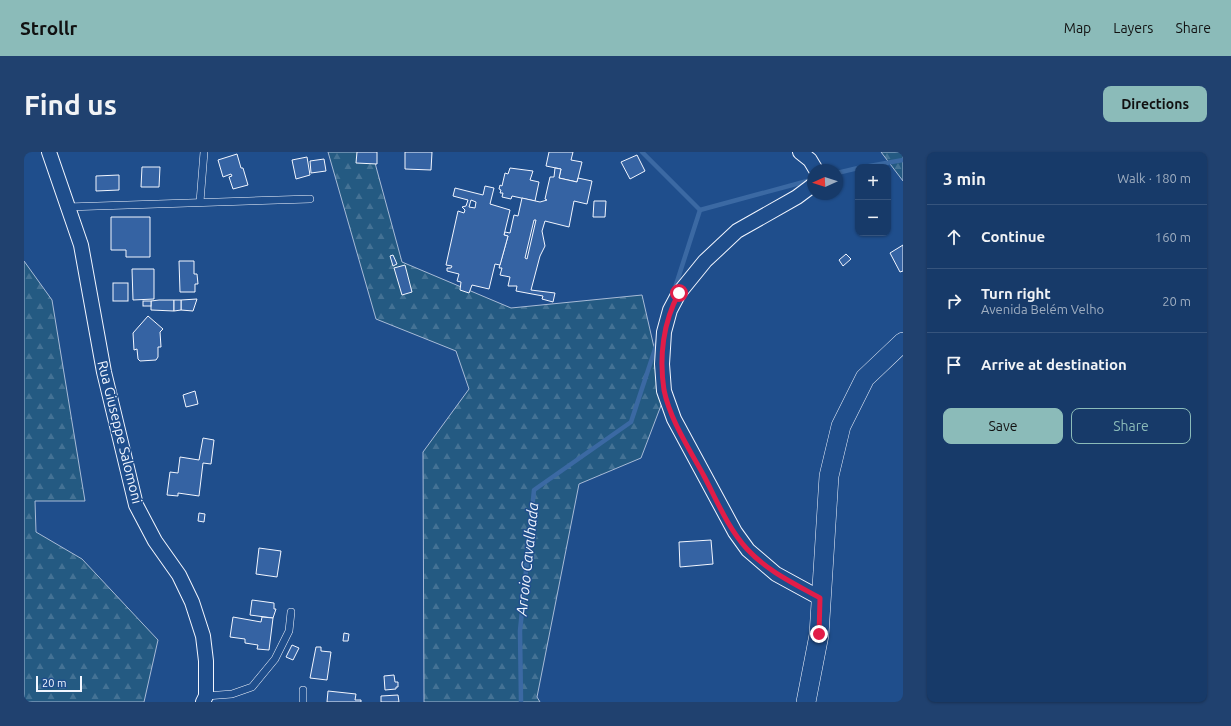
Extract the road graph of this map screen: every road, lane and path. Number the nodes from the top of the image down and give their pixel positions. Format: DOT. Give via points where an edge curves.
graph roads {
  1 [pos="49,152"];
  2 [pos="204,152"];
  3 [pos="800,152"];
  4 [pos="812,164"];
  5 [pos="807,190"];
  6 [pos="310,199"];
  7 [pos="200,202"];
  8 [pos="67,207"];
  9 [pos="903,342"];
  10 [pos="820,598"];
  11 [pos="291,612"];
  12 [pos="303,690"];
  13 [pos="204,699"];
  14 [pos="303,702"];
  15 [pos="806,702"];
  1 -- 8 [label="street, Rua Giuseppe Salomoni"];
  2 -- 7 [label="lane"];
  3 -- 4 [label="street"];
  5 -- 10 [label="street" via="737,232 705,261 679,293 670,310 664,332 662,364 664,391 674,419 734,532 748,550 776,574"];
  6 -- 7 [label="lane"];
  7 -- 8 [label="lane"];
  8 -- 13 [label="street, Rua Giuseppe Salomoni" via="81,245 104,372 136,505 155,541 179,575 192,602 203,636 206,661"];
  9 -- 10 [label="main road" via="865,378 841,426 829,476"];
  10 -- 15 [label="main road" via="819,634"];
  11 -- 13 [label="lane" via="289,631 275,659 252,687"];
  12 -- 14 [label="lane"];
}
